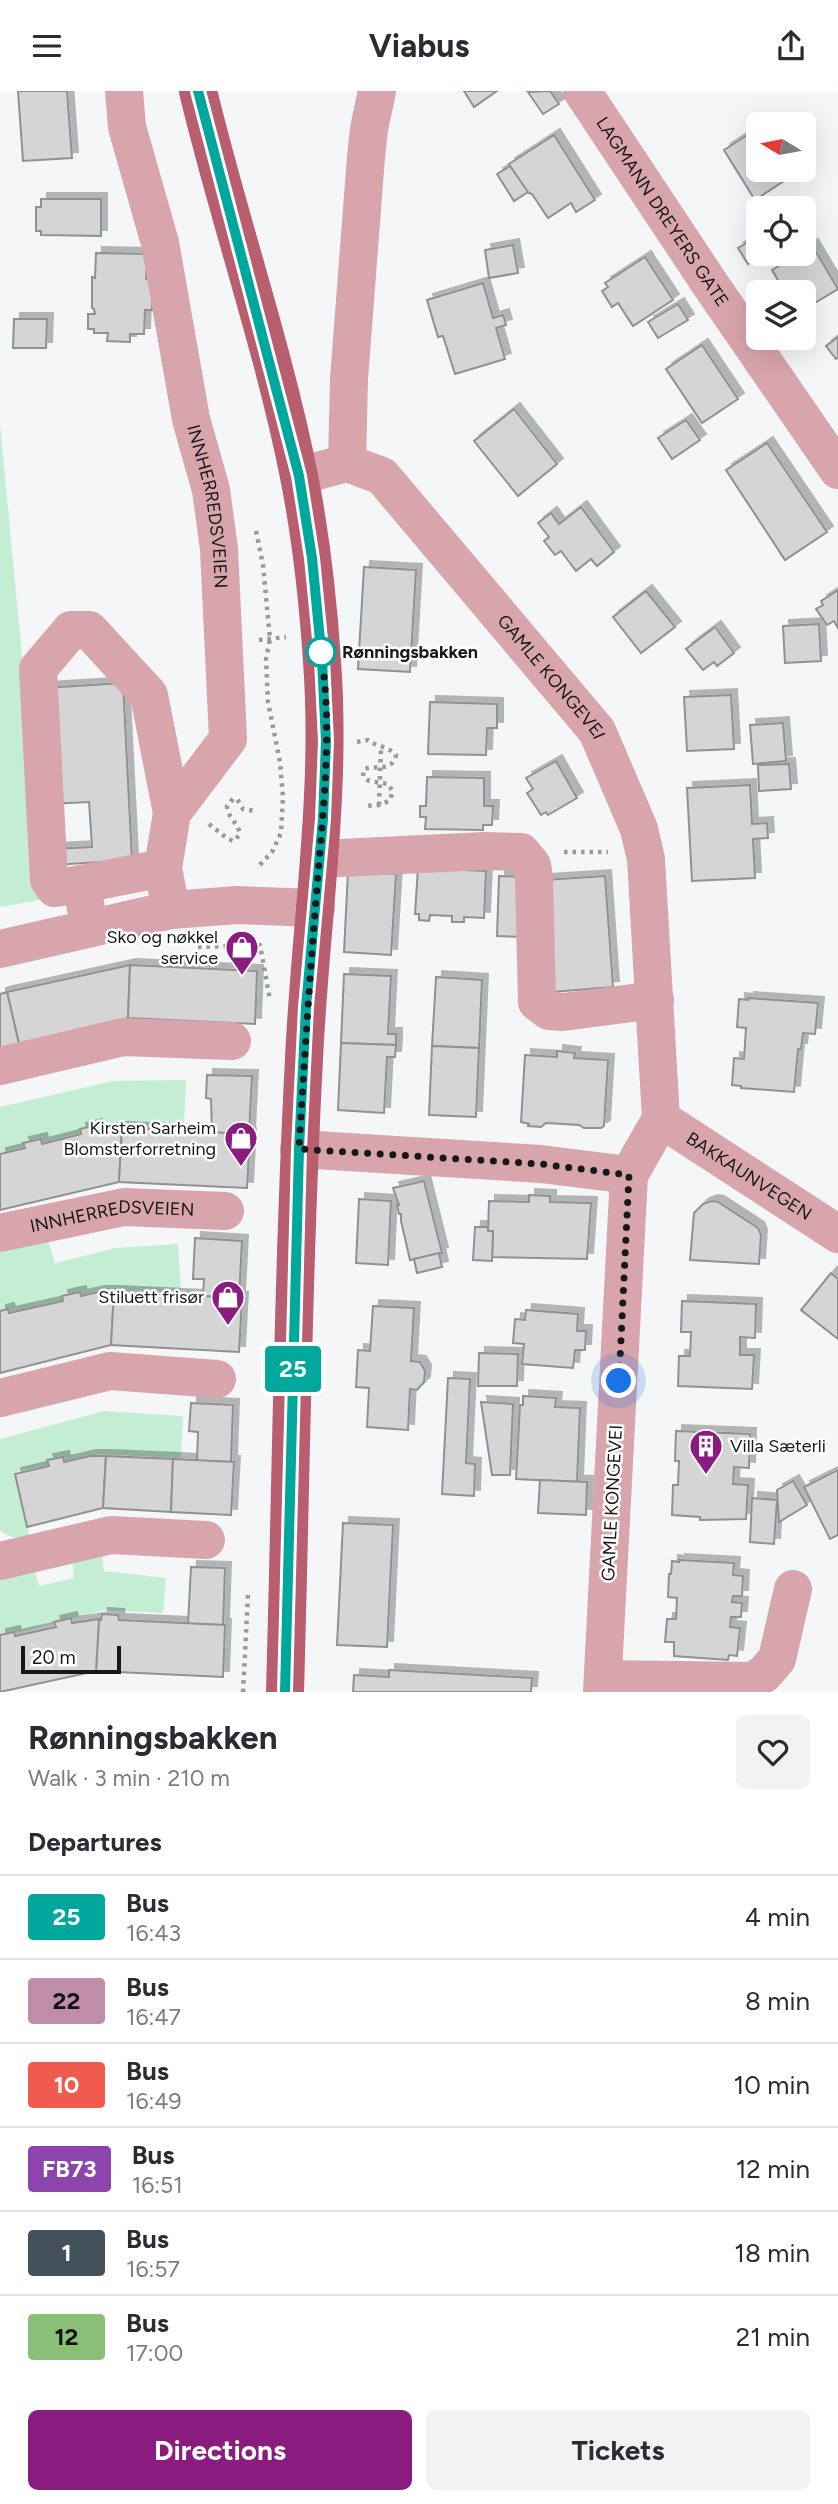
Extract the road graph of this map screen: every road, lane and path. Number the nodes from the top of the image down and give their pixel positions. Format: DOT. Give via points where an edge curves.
graph roads {
  1 [pos="124,91"];
  2 [pos="198,91"];
  3 [pos="377,91"];
  4 [pos="582,91"];
  5 [pos="347,463"];
  6 [pos="838,470"];
  7 [pos="299,476"];
  8 [pos="271,564"];
  9 [pos="253,566"];
  10 [pos="285,625"];
  11 [pos="259,640"];
  12 [pos="266,659"];
  13 [pos="353,742"];
  14 [pos="382,747"];
  15 [pos="380,767"];
  16 [pos="380,783"];
  17 [pos="379,805"];
  18 [pos="363,806"];
  19 [pos="256,811"];
  20 [pos="172,813"];
  21 [pos="206,828"];
  22 [pos="521,852"];
  23 [pos="320,859"];
  24 [pos="646,859"];
  25 [pos="163,868"];
  26 [pos="257,868"];
  27 [pos="82,884"];
  28 [pos="316,908"];
  29 [pos="171,910"];
  30 [pos="91,928"];
  31 [pos="0,949"];
  32 [pos="655,1000"];
  33 [pos="232,1041"];
  34 [pos="0,1066"];
  35 [pos="661,1118"];
  36 [pos="299,1149"];
  37 [pos="629,1175"];
  38 [pos="225,1211"];
  39 [pos="0,1233"];
  40 [pos="838,1234"];
  41 [pos="217,1379"];
  42 [pos="0,1398"];
  43 [pos="206,1540"];
  44 [pos="0,1561"];
  45 [pos="793,1589"];
  46 [pos="603,1685"];
  47 [pos="285,1692"];
  1 -- 20 [label="street, INNHERREDSVEIEN" via="127,127 160,243 219,549 228,739"];
  2 -- 7 [label="main road"];
  3 -- 5 [label="street" via="366,157"];
  4 -- 6 [label="street, LAGMANN DREYERS GATE"];
  5 -- 7 [label="street"];
  5 -- 24 [label="street, GAMLE KONGEVEI" via="382,476 597,731 639,828"];
  7 -- 23 [label="main road" via="322,660 326,741"];
  8 -- 9 [label="path"];
  10 -- 11 [label="path" via="286,637"];
  12 -- 26 [label="path" via="283,797 281,833"];
  13 -- 14 [label="path" via="368,740"];
  14 -- 15 [label="path"];
  14 -- 15 [label="path" via="396,755 389,767"];
  15 -- 16 [label="path"];
  15 -- 16 [label="path" via="364,769 363,776"];
  16 -- 17 [label="path"];
  16 -- 17 [label="path" via="388,784 393,792 389,801"];
  17 -- 18 [label="path"];
  19 -- 21 [label="path" via="243,809 233,799 227,806 239,827 234,841 210,822"];
  20 -- 25 [label="street, INNHERREDSVEIEN"];
  20 -- 27 [label="street" via="149,695 89,630 71,630 38,670 49,880 55,888"];
  22 -- 23 [label="street"];
  22 -- 24 [label="path" via="608,852"];
  22 -- 32 [label="street" via="532,865 534,878 537,1002 549,1011 563,1011"];
  23 -- 28 [label="main road"];
  24 -- 32 [label="street, GAMLE KONGEVEI"];
  25 -- 27 [label="street"];
  25 -- 29 [label="street, INNHERREDSVEIEN"];
  27 -- 30 [label="street"];
  28 -- 29 [label="street" via="237,905"];
  28 -- 36 [label="main road"];
  29 -- 30 [label="street"];
  30 -- 31 [label="street"];
  32 -- 35 [label="street, GAMLE KONGEVEI"];
  33 -- 34 [label="street" via="123,1037"];
  35 -- 37 [label="street, GAMLE KONGEVEI"];
  35 -- 40 [label="street, BAKKAUNVEGEN"];
  36 -- 37 [label="street" via="541,1164"];
  36 -- 47 [label="main road"];
  37 -- 46 [label="street, GAMLE KONGEVEI"];
  38 -- 39 [label="street, INNHERREDSVEIEN" via="124,1207"];
  41 -- 42 [label="street" via="110,1371"];
  43 -- 44 [label="street" via="111,1535"];
  45 -- 46 [label="street, GAMLE KONGEVEI" via="777,1659 752,1681"];
}
